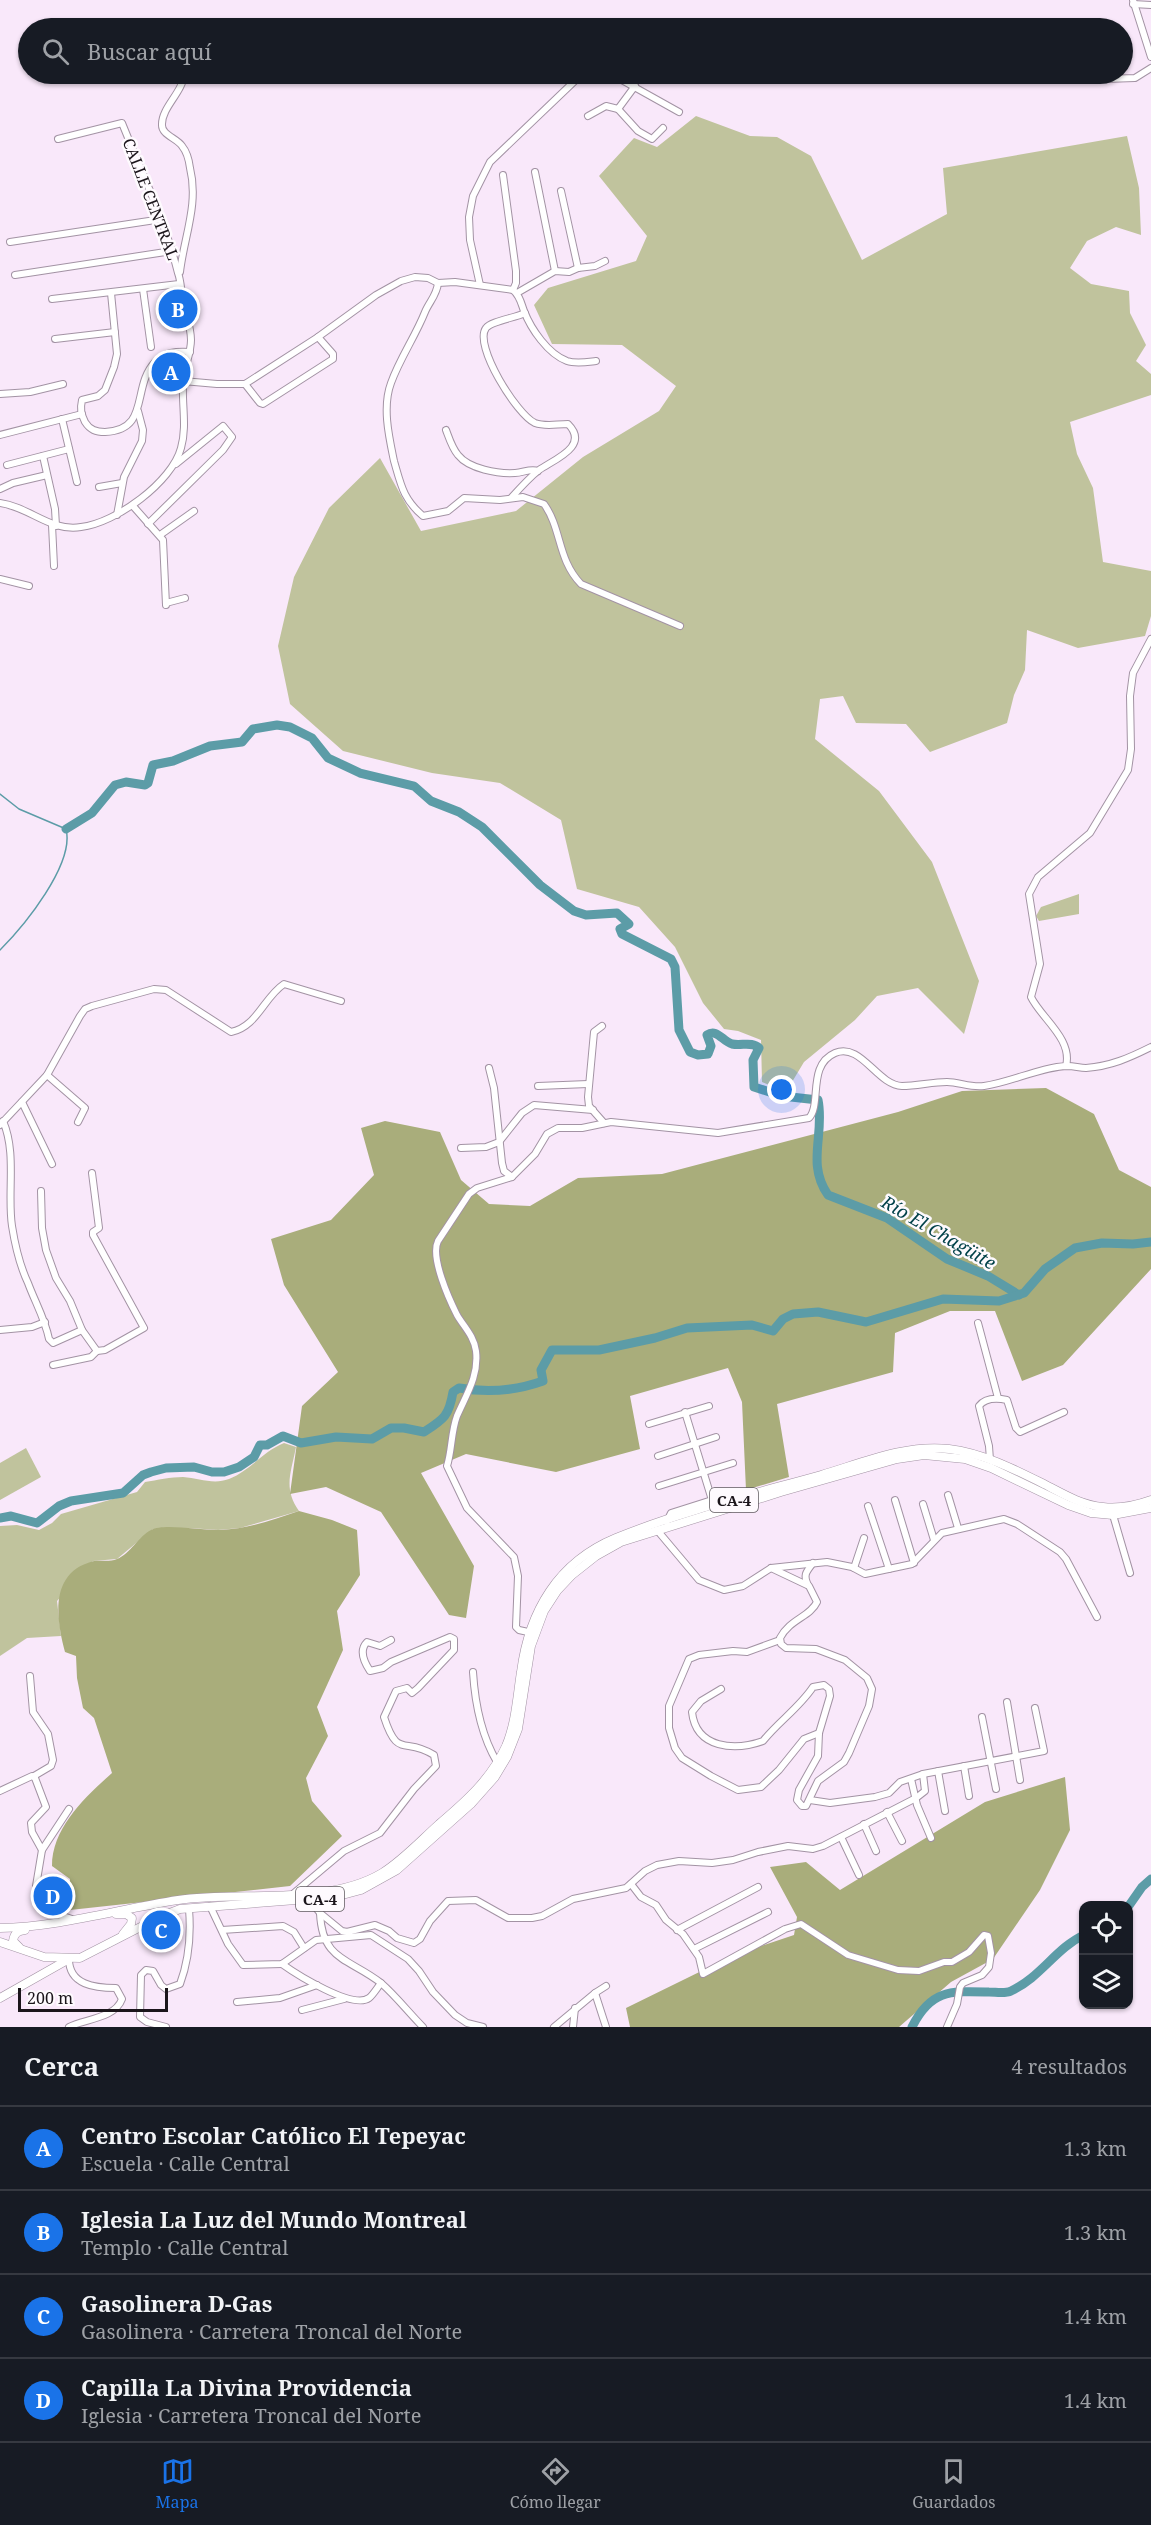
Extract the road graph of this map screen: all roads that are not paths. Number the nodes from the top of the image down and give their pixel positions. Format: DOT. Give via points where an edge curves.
graph roads {
  1 [pos="1133,2"];
  2 [pos="1151,5"];
  3 [pos="1148,41"];
  4 [pos="1151,57"];
  5 [pos="1151,68"];
  6 [pos="1133,78"];
  7 [pos="182,84"];
  8 [pos="572,84"];
  9 [pos="631,84"];
  10 [pos="635,86"];
  11 [pos="618,109"];
  12 [pos="680,112"];
  13 [pos="588,116"];
  14 [pos="663,128"];
  15 [pos="58,139"];
  16 [pos="535,172"];
  17 [pos="503,175"];
  18 [pos="561,191"];
  19 [pos="162,219"];
  20 [pos="10,242"];
  21 [pos="172,251"];
  22 [pos="605,261"];
  23 [pos="578,268"];
  24 [pos="555,271"];
  25 [pos="15,275"];
  26 [pos="179,276"];
  27 [pos="438,283"];
  28 [pos="179,284"];
  29 [pos="480,285"];
  30 [pos="143,289"];
  31 [pos="515,292"];
  32 [pos="111,293"];
  33 [pos="51,299"];
  34 [pos="525,313"];
  35 [pos="115,332"];
  36 [pos="318,337"];
  37 [pos="55,339"];
  38 [pos="151,347"];
  39 [pos="190,352"];
  40 [pos="596,361"];
  41 [pos="183,381"];
  42 [pos="63,384"];
  43 [pos="245,384"];
  44 [pos="0,394"];
  45 [pos="138,411"];
  46 [pos="82,414"];
  47 [pos="62,419"];
  48 [pos="446,430"];
  49 [pos="0,435"];
  50 [pos="69,449"];
  51 [pos="43,456"];
  52 [pos="7,465"];
  53 [pos="174,465"];
  54 [pos="538,471"];
  55 [pos="47,475"];
  56 [pos="77,482"];
  57 [pos="122,483"];
  58 [pos="99,487"];
  59 [pos="0,489"];
  60 [pos="511,498"];
  61 [pos="0,502"];
  62 [pos="133,506"];
  63 [pos="194,511"];
  64 [pos="117,515"];
  65 [pos="148,524"];
  66 [pos="54,526"];
  67 [pos="160,535"];
  68 [pos="54,566"];
  69 [pos="0,579"];
  70 [pos="29,586"];
  71 [pos="184,598"];
  72 [pos="680,626"];
  73 [pos="1151,639"];
  74 [pos="341,1001"];
  75 [pos="602,1026"];
  76 [pos="1151,1047"];
  77 [pos="1066,1065"];
  78 [pos="489,1068"];
  79 [pos="47,1075"];
  80 [pos="588,1084"];
  81 [pos="538,1086"];
  82 [pos="22,1102"];
  83 [pos="593,1110"];
  84 [pos="78,1122"];
  85 [pos="2,1123"];
  86 [pos="604,1123"];
  87 [pos="499,1142"];
  88 [pos="461,1148"];
  89 [pos="52,1164"];
  90 [pos="92,1173"];
  91 [pos="513,1177"];
  92 [pos="41,1191"];
  93 [pos="45,1322"];
  94 [pos="978,1323"];
  95 [pos="0,1330"];
  96 [pos="82,1330"];
  97 [pos="97,1351"];
  98 [pos="53,1365"];
  99 [pos="998,1398"];
  100 [pos="709,1406"];
  101 [pos="685,1412"];
  102 [pos="1064,1412"];
  103 [pos="648,1424"];
  104 [pos="716,1437"];
  105 [pos="694,1443"];
  106 [pos="658,1456"];
  107 [pos="733,1462"];
  108 [pos="992,1463"];
  109 [pos="703,1473"];
  110 [pos="659,1486"];
  111 [pos="1046,1490"];
  112 [pos="948,1494"];
  113 [pos="741,1497"];
  114 [pos="712,1500"];
  115 [pos="895,1500"];
  116 [pos="1151,1500"];
  117 [pos="923,1504"];
  118 [pos="868,1506"];
  119 [pos="1151,1508"];
  120 [pos="1113,1515"];
  121 [pos="667,1521"];
  122 [pos="958,1528"];
  123 [pos="657,1530"];
  124 [pos="864,1538"];
  125 [pos="934,1540"];
  126 [pos="813,1563"];
  127 [pos="914,1563"];
  128 [pos="771,1568"];
  129 [pos="854,1568"];
  130 [pos="889,1569"];
  131 [pos="1130,1573"];
  132 [pos="809,1586"];
  133 [pos="1097,1617"];
  134 [pos="528,1632"];
  135 [pos="391,1640"];
  136 [pos="780,1640"];
  137 [pos="528,1645"];
  138 [pos="524,1669"];
  139 [pos="473,1672"];
  140 [pos="30,1676"];
  141 [pos="721,1689"];
  142 [pos="1007,1702"];
  143 [pos="1035,1708"];
  144 [pos="982,1717"];
  145 [pos="819,1733"];
  146 [pos="1017,1756"];
  147 [pos="497,1762"];
  148 [pos="991,1762"];
  149 [pos="964,1766"];
  150 [pos="938,1771"];
  151 [pos="923,1774"];
  152 [pos="34,1776"];
  153 [pos="910,1779"];
  154 [pos="1020,1780"];
  155 [pos="996,1789"];
  156 [pos="0,1791"];
  157 [pos="969,1796"];
  158 [pos="916,1798"];
  159 [pos="810,1800"];
  160 [pos="69,1809"];
  161 [pos="945,1810"];
  162 [pos="887,1812"];
  163 [pos="864,1824"];
  164 [pos="841,1837"];
  165 [pos="931,1838"];
  166 [pos="902,1841"];
  167 [pos="42,1850"];
  168 [pos="876,1851"];
  169 [pos="859,1875"];
  170 [pos="631,1884"];
  171 [pos="758,1887"];
  172 [pos="294,1893"];
  173 [pos="309,1899"];
  174 [pos="210,1905"];
  175 [pos="189,1908"];
  176 [pos="768,1912"];
  177 [pos="101,1914"];
  178 [pos="320,1914"];
  179 [pos="88,1916"];
  180 [pos="72,1919"];
  181 [pos="0,1928"];
  182 [pos="222,1930"];
  183 [pos="678,1930"];
  184 [pos="118,1940"];
  185 [pos="324,1940"];
  186 [pos="0,1942"];
  187 [pos="304,1948"];
  188 [pos="694,1949"];
  189 [pos="21,1950"];
  190 [pos="44,1957"];
  191 [pos="69,1959"];
  192 [pos="282,1964"];
  193 [pos="36,1976"];
  194 [pos="381,1983"];
  195 [pos="317,1985"];
  196 [pos="606,1986"];
  197 [pos="595,1993"];
  198 [pos="0,1998"];
  199 [pos="344,1999"];
  200 [pos="237,2002"];
  201 [pos="575,2008"];
  202 [pos="302,2010"];
  203 [pos="69,2027"];
  204 [pos="166,2027"];
  205 [pos="423,2027"];
  206 [pos="483,2027"];
  207 [pos="554,2027"];
  208 [pos="573,2027"];
  209 [pos="606,2027"];
  210 [pos="947,2027"];
  1 -- 2 [label="street"];
  1 -- 3 [label="street"];
  3 -- 4 [label="street"];
  5 -- 6 [label="street"];
  7 -- 26 [label="street" via="161,125 181,144 191,170 194,196"];
  8 -- 29 [label="street" via="490,162 473,196 470,240"];
  9 -- 10 [label="street"];
  10 -- 11 [label="street"];
  10 -- 12 [label="street"];
  11 -- 13 [label="street" via="606,105"];
  11 -- 14 [label="street" via="638,131 652,139"];
  15 -- 19 [label="street, CALLE CENTRAL" via="122,123"];
  16 -- 24 [label="street"];
  17 -- 31 [label="street" via="516,271"];
  18 -- 23 [label="street"];
  19 -- 20 [label="street"];
  19 -- 21 [label="street, CALLE CENTRAL"];
  21 -- 25 [label="street"];
  21 -- 26 [label="street, CALLE CENTRAL"];
  22 -- 23 [label="street"];
  23 -- 24 [label="street"];
  24 -- 31 [label="street"];
  26 -- 28 [label="street, CALLE CENTRAL"];
  27 -- 29 [label="street"];
  27 -- 36 [label="street" via="415,277 401,281 354,309"];
  27 -- 60 [label="street" via="391,383 388,401 387,423 404,498 423,516 448,511 461,498"];
  28 -- 30 [label="street"];
  28 -- 39 [label="street, CALLE CENTRAL" via="190,329"];
  29 -- 31 [label="street"];
  30 -- 32 [label="street"];
  30 -- 38 [label="street"];
  31 -- 34 [label="street"];
  32 -- 33 [label="street"];
  32 -- 35 [label="street"];
  34 -- 40 [label="street" via="556,356 569,362"];
  34 -- 54 [label="street" via="490,323 483,334 493,368 525,417 546,425 567,424 575,435 570,449"];
  35 -- 37 [label="street"];
  35 -- 46 [label="street" via="117,354 105,390 82,400"];
  36 -- 43 [label="street"];
  36 -- 43 [label="street" via="333,359 298,382 263,404"];
  39 -- 41 [label="street, CALLE CENTRAL"];
  39 -- 45 [label="street" via="174,351 153,364 144,379"];
  41 -- 43 [label="street"];
  41 -- 53 [label="street, CALLE CENTRAL" via="183,442"];
  42 -- 44 [label="street"];
  45 -- 46 [label="street" via="135,418 112,432 90,429"];
  45 -- 57 [label="street" via="142,441"];
  46 -- 47 [label="street"];
  47 -- 49 [label="street"];
  47 -- 50 [label="street"];
  48 -- 54 [label="street" via="459,457 474,466 514,473"];
  50 -- 51 [label="street"];
  50 -- 56 [label="street"];
  51 -- 52 [label="street"];
  51 -- 55 [label="street"];
  53 -- 62 [label="street, CALLE CENTRAL"];
  53 -- 65 [label="street" via="223,426 233,439"];
  54 -- 60 [label="street"];
  55 -- 59 [label="street"];
  55 -- 66 [label="street" via="55,509"];
  57 -- 58 [label="street"];
  57 -- 64 [label="street"];
  60 -- 72 [label="street" via="523,497 544,504 566,562 581,584"];
  61 -- 66 [label="street" via="26,509"];
  62 -- 64 [label="street, CALLE CENTRAL"];
  62 -- 65 [label="street"];
  63 -- 67 [label="street"];
  64 -- 66 [label="street, CALLE CENTRAL" via="82,527"];
  65 -- 67 [label="street"];
  66 -- 68 [label="street"];
  67 -- 71 [label="street" via="165,545 166,604"];
  69 -- 70 [label="street"];
  73 -- 77 [label="street" via="1133,673 1128,770 1090,833 1038,877 1028,897 1040,964 1031,997 1060,1037"];
  74 -- 79 [label="street" via="284,984 247,1025 231,1032 166,990 154,989 85,1009"];
  75 -- 80 [label="street" via="594,1032"];
  76 -- 77 [label="street" via="1115,1064 1084,1068"];
  77 -- 86 [label="street" via="983,1086 948,1082 898,1086 854,1054 837,1052 821,1067 809,1118 718,1133"];
  78 -- 87 [label="street"];
  79 -- 82 [label="street"];
  79 -- 84 [label="street" via="85,1108"];
  80 -- 81 [label="street"];
  80 -- 83 [label="street" via="589,1106"];
  82 -- 85 [label="street"];
  82 -- 89 [label="street"];
  83 -- 86 [label="street"];
  83 -- 87 [label="street" via="534,1105 522,1113"];
  85 -- 93 [label="street" via="8,1131 15,1240"];
  86 -- 91 [label="street" via="550,1131"];
  87 -- 88 [label="street"];
  87 -- 91 [label="street" via="504,1171"];
  90 -- 97 [label="street" via="99,1227 93,1235 144,1328"];
  91 -- 134 [label="street" via="475,1189 436,1245 436,1255 448,1295 474,1341 477,1360 472,1385 457,1417 447,1468 467,1508 514,1557 518,1576 516,1627"];
  92 -- 96 [label="street" via="46,1250"];
  93 -- 95 [label="street"];
  93 -- 96 [label="street" via="52,1343"];
  94 -- 99 [label="street"];
  96 -- 97 [label="street"];
  97 -- 98 [label="street" via="91,1357"];
  99 -- 102 [label="street" via="1007,1400 1020,1432"];
  99 -- 108 [label="street" via="979,1406"];
  100 -- 101 [label="street"];
  101 -- 103 [label="street"];
  101 -- 105 [label="street"];
  104 -- 105 [label="street"];
  105 -- 106 [label="street"];
  105 -- 109 [label="street"];
  107 -- 109 [label="street"];
  108 -- 111 [label="main road, CA-4"];
  108 -- 113 [label="main road, CA-4" via="948,1449 905,1451"];
  108 -- 123 [label="main road, CA-4" via="940,1455 907,1457"];
  109 -- 110 [label="street"];
  109 -- 114 [label="street"];
  111 -- 116 [label="main road, CA-4" via="1102,1507"];
  111 -- 120 [label="main road, CA-4" via="1080,1509"];
  112 -- 122 [label="street"];
  113 -- 114 [label="street"];
  113 -- 121 [label="main road, CA-4"];
  114 -- 121 [label="street" via="671,1513"];
  115 -- 127 [label="street"];
  117 -- 125 [label="street"];
  118 -- 130 [label="street"];
  119 -- 120 [label="main road, CA-4"];
  120 -- 131 [label="street"];
  121 -- 134 [label="main road, CA-4" via="608,1542 569,1568 540,1604"];
  122 -- 125 [label="street"];
  122 -- 133 [label="street" via="1004,1519 1017,1524 1060,1552"];
  123 -- 128 [label="street" via="699,1580 713,1587 724,1590 743,1586"];
  123 -- 137 [label="main road, CA-4" via="609,1548 572,1575 544,1611"];
  124 -- 129 [label="street"];
  125 -- 127 [label="street"];
  126 -- 128 [label="street"];
  126 -- 129 [label="street"];
  126 -- 132 [label="street" via="805,1573"];
  127 -- 130 [label="street"];
  128 -- 132 [label="street"];
  129 -- 130 [label="street" via="866,1574"];
  132 -- 136 [label="street" via="817,1602 814,1609 794,1620"];
  134 -- 137 [label="main road, CA-4"];
  135 -- 172 [label="street" via="380,1646 367,1642 364,1646 370,1671 434,1642 454,1639 454,1650 418,1688 412,1692 407,1688 396,1691 384,1717 392,1740 404,1747 423,1748 434,1755 436,1766 380,1833 344,1851"];
  136 -- 145 [label="street" via="747,1652 689,1659 669,1706 669,1728 675,1748 682,1758 711,1776 738,1790 750,1789 761,1787 804,1739"];
  136 -- 159 [label="street" via="786,1648 816,1649 845,1660 867,1678 872,1689 869,1706 844,1762 818,1780"];
  137 -- 138 [label="main road, CA-4"];
  138 -- 147 [label="main road, CA-4" via="514,1719"];
  138 -- 173 [label="main road, CA-4" via="521,1719 512,1746 495,1777 478,1797 389,1876 352,1893"];
  139 -- 147 [label="street" via="475,1701 489,1749"];
  140 -- 152 [label="street" via="33,1712 48,1734 53,1760 51,1766"];
  141 -- 145 [label="street" via="701,1701 693,1712 697,1728 710,1742 743,1746 763,1741 813,1687 824,1685 830,1696"];
  142 -- 146 [label="street"];
  143 -- 146 [label="street" via="1044,1751"];
  144 -- 148 [label="street"];
  145 -- 159 [label="street" via="818,1756 797,1800 806,1806"];
  146 -- 148 [label="street"];
  146 -- 154 [label="street"];
  147 -- 172 [label="main road, CA-4" via="463,1804 379,1875 341,1889"];
  148 -- 149 [label="street"];
  148 -- 155 [label="street"];
  149 -- 150 [label="street"];
  149 -- 157 [label="street"];
  150 -- 151 [label="street"];
  150 -- 161 [label="street"];
  151 -- 153 [label="street"];
  151 -- 158 [label="street" via="925,1791"];
  152 -- 156 [label="street"];
  152 -- 167 [label="street" via="46,1803 31,1824"];
  153 -- 158 [label="street"];
  153 -- 159 [label="street" via="900,1782 889,1793 874,1797 830,1803"];
  158 -- 162 [label="street"];
  158 -- 165 [label="street"];
  160 -- 167 [label="street"];
  162 -- 163 [label="street"];
  162 -- 166 [label="street"];
  163 -- 164 [label="street"];
  163 -- 168 [label="street"];
  164 -- 169 [label="street"];
  164 -- 170 [label="street" via="813,1848 788,1846 733,1860 657,1865"];
  167 -- 180 [label="street" via="36,1886 41,1906"];
  170 -- 178 [label="street" via="573,1899 532,1918 508,1918 476,1900 448,1901 414,1944 375,1925 342,1931"];
  170 -- 183 [label="street"];
  171 -- 183 [label="street"];
  172 -- 177 [label="main road, CA-4" via="183,1899"];
  173 -- 174 [label="main road, CA-4"];
  173 -- 178 [label="street"];
  174 -- 175 [label="main road, CA-4"];
  174 -- 182 [label="street"];
  175 -- 184 [label="main road, CA-4" via="169,1912"];
  175 -- 204 [label="street" via="189,1944 180,1984 166,1989 153,1971 146,1970 141,1975 140,2017"];
  176 -- 188 [label="street"];
  177 -- 179 [label="main road, CA-4"];
  177 -- 184 [label="main road" via="131,1916 131,1924"];
  178 -- 185 [label="street"];
  179 -- 180 [label="main road, CA-4"];
  179 -- 189 [label="main road" via="19,1931 13,1941"];
  180 -- 181 [label="main road, CA-4"];
  182 -- 187 [label="street" via="283,1926 294,1932"];
  182 -- 192 [label="street" via="243,1965"];
  183 -- 188 [label="street"];
  184 -- 191 [label="main road, CA-4" via="85,1957"];
  185 -- 187 [label="street"];
  185 -- 194 [label="street" via="332,1951"];
  185 -- 206 [label="street" via="371,1935 382,1941 408,1959 455,2015"];
  186 -- 189 [label="main road, CA-4"];
  187 -- 192 [label="street"];
  188 -- 210 [label="street" via="703,1974 801,1924 848,1955 898,1970 919,1971 961,1958 984,1935 988,1936 992,1953 989,1967 960,1987"];
  189 -- 190 [label="main road, CA-4"];
  190 -- 191 [label="main road, CA-4"];
  190 -- 193 [label="main road" via="46,1966"];
  191 -- 193 [label="main road"];
  191 -- 203 [label="street" via="69,1968 78,1979 90,1987 116,1988 123,1999 98,2018"];
  192 -- 195 [label="street"];
  193 -- 198 [label="main road"];
  194 -- 199 [label="street" via="369,1999"];
  194 -- 205 [label="street"];
  195 -- 199 [label="street"];
  195 -- 200 [label="street" via="280,1998"];
  196 -- 197 [label="street"];
  197 -- 201 [label="street"];
  197 -- 209 [label="street"];
  199 -- 202 [label="street"];
  201 -- 207 [label="street"];
  201 -- 208 [label="street"];
}
